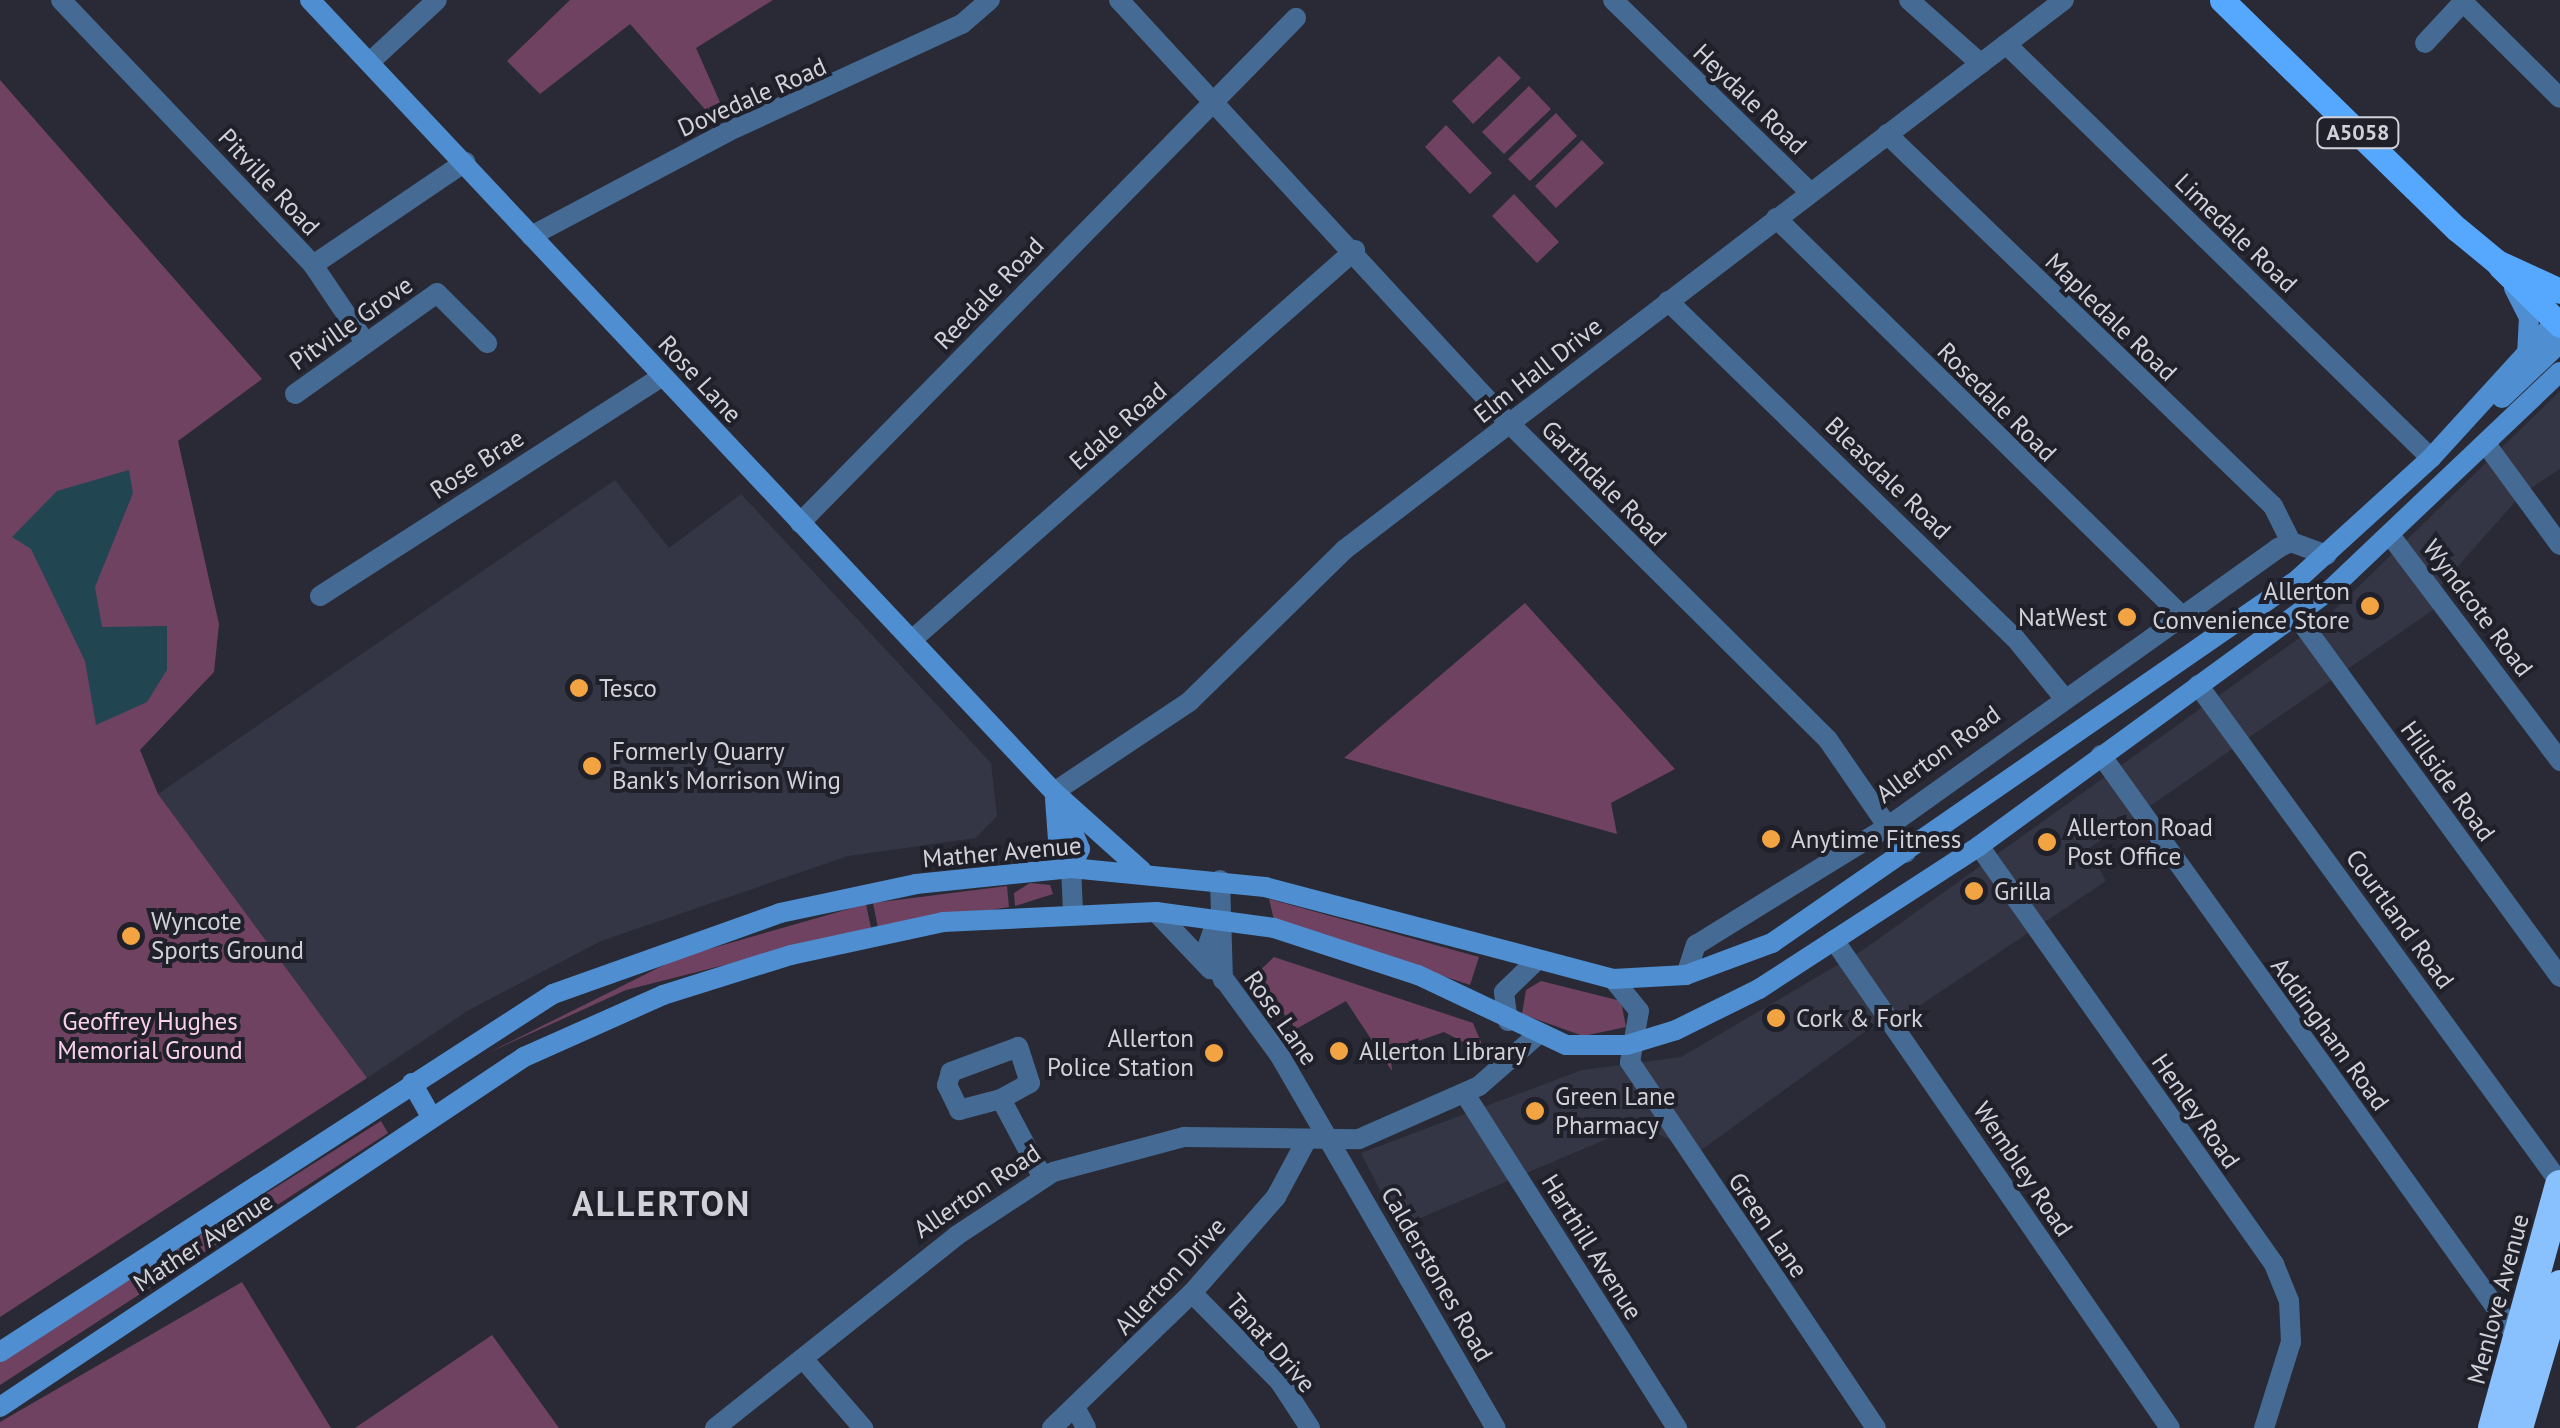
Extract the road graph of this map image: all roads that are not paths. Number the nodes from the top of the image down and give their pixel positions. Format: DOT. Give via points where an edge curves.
graph roads {
  1 [pos="62,0"];
  2 [pos="310,0"];
  3 [pos="437,0"];
  4 [pos="990,0"];
  5 [pos="1119,0"];
  6 [pos="1614,0"];
  7 [pos="1910,0"];
  8 [pos="2064,0"];
  9 [pos="2222,0"];
  10 [pos="2463,1"];
  11 [pos="1296,18"];
  12 [pos="2425,43"];
  13 [pos="2006,44"];
  14 [pos="370,62"];
  15 [pos="1981,64"];
  16 [pos="2560,98"];
  17 [pos="1214,99"];
  18 [pos="1887,134"];
  19 [pos="465,162"];
  20 [pos="1810,192"];
  21 [pos="1776,218"];
  22 [pos="531,236"];
  23 [pos="1356,250"];
  24 [pos="2497,262"];
  25 [pos="312,265"];
  26 [pos="2514,288"];
  27 [pos="2560,291"];
  28 [pos="1668,302"];
  29 [pos="2559,326"];
  30 [pos="365,342"];
  31 [pos="487,344"];
  32 [pos="2526,354"];
  33 [pos="2560,372"];
  34 [pos="663,376"];
  35 [pos="294,394"];
  36 [pos="1510,424"];
  37 [pos="2453,436"];
  38 [pos="2486,444"];
  39 [pos="2431,458"];
  40 [pos="800,523"];
  41 [pos="2390,535"];
  42 [pos="2291,542"];
  43 [pos="2560,545"];
  44 [pos="2328,554"];
  45 [pos="320,596"];
  46 [pos="2296,615"];
  47 [pos="2185,619"];
  48 [pos="913,639"];
  49 [pos="2198,685"];
  50 [pos="2065,699"];
  51 [pos="2100,756"];
  52 [pos="2560,762"];
  53 [pos="1054,792"];
  54 [pos="1890,825"];
  55 [pos="1980,846"];
  56 [pos="1906,853"];
  57 [pos="1070,868"];
  58 [pos="1142,871"];
  59 [pos="1220,880"];
  60 [pos="1073,911"];
  61 [pos="1156,912"];
  62 [pos="1217,919"];
  63 [pos="1834,940"];
  64 [pos="1535,962"];
  65 [pos="1686,974"];
  66 [pos="2560,977"];
  67 [pos="1613,979"];
  68 [pos="1223,980"];
  69 [pos="1508,1021"];
  70 [pos="1535,1037"];
  71 [pos="1627,1045"];
  72 [pos="412,1083"];
  73 [pos="1465,1094"];
  74 [pos="1001,1099"];
  75 [pos="432,1118"];
  76 [pos="1305,1143"];
  77 [pos="1334,1144"];
  78 [pos="1043,1178"];
  79 [pos="2560,1184"];
  80 [pos="2560,1285"];
  81 [pos="1192,1293"];
  82 [pos="2520,1340"];
  83 [pos="0,1352"];
  84 [pos="805,1362"];
  85 [pos="0,1406"];
  86 [pos="1081,1418"];
  87 [pos="715,1428"];
  88 [pos="864,1428"];
  89 [pos="1052,1428"];
  90 [pos="1310,1428"];
  91 [pos="1496,1428"];
  92 [pos="1677,1428"];
  93 [pos="1876,1428"];
  94 [pos="2170,1428"];
  95 [pos="2264,1428"];
  96 [pos="2493,1428"];
  97 [pos="2518,1428"];
  1 -- 25 [label="street, Pitville Road"];
  2 -- 14 [label="main road, Rose Lane"];
  3 -- 14 [label="street"];
  4 -- 22 [label="street, Dovedale Road" via="962,24 729,130"];
  5 -- 17 [label="street, Garthdale Road"];
  6 -- 20 [label="street, Heydale Road"];
  7 -- 15 [label="street"];
  8 -- 13 [label="street, Elm Hall Drive"];
  9 -- 24 [label="main road, A5058"];
  10 -- 12 [label="street"];
  10 -- 16 [label="street"];
  11 -- 17 [label="street, Reedale Road"];
  13 -- 15 [label="street, Elm Hall Drive"];
  13 -- 39 [label="street, Limedale Road"];
  14 -- 19 [label="main road, Rose Lane"];
  15 -- 18 [label="street, Elm Hall Drive"];
  17 -- 23 [label="street, Garthdale Road"];
  17 -- 40 [label="street, Reedale Road"];
  18 -- 20 [label="street, Elm Hall Drive"];
  18 -- 42 [label="street, Mapledale Road" via="2273,506"];
  19 -- 22 [label="main road, Rose Lane"];
  19 -- 25 [label="street, Pitville Road"];
  20 -- 21 [label="street, Elm Hall Drive"];
  21 -- 28 [label="street, Elm Hall Drive"];
  21 -- 47 [label="street, Rosedale Road"];
  22 -- 34 [label="main road, Rose Lane"];
  23 -- 36 [label="street, Garthdale Road"];
  23 -- 48 [label="street, Edale Road"];
  24 -- 26 [label="main road, A5058"];
  24 -- 27 [label="main road, A5058"];
  25 -- 30 [label="street"];
  26 -- 29 [label="main road, A5058"];
  26 -- 32 [label="main road" via="2530,326"];
  28 -- 36 [label="street, Elm Hall Drive"];
  28 -- 50 [label="street, Bleasdale Road" via="2015,638"];
  29 -- 32 [label="main road"];
  29 -- 37 [label="main road"];
  30 -- 31 [label="street, Pitville Grove" via="437,294"];
  30 -- 35 [label="street, Pitville Grove"];
  32 -- 37 [label="main road"];
  33 -- 38 [label="main road"];
  34 -- 40 [label="main road, Rose Lane"];
  34 -- 45 [label="street, Rose Brae"];
  36 -- 53 [label="street, Elm Hall Drive" via="1344,550 1189,702"];
  36 -- 54 [label="street, Garthdale Road" via="1828,740"];
  37 -- 39 [label="main road"];
  38 -- 41 [label="main road"];
  38 -- 43 [label="street"];
  39 -- 44 [label="main road"];
  40 -- 48 [label="main road, Rose Lane"];
  41 -- 46 [label="main road"];
  41 -- 52 [label="street, Wyndcote Road"];
  42 -- 44 [label="street"];
  42 -- 47 [label="street, Allerton Road"];
  44 -- 56 [label="main road"];
  46 -- 49 [label="main road"];
  46 -- 66 [label="street, Hillside Road"];
  47 -- 50 [label="street, Allerton Road"];
  48 -- 53 [label="main road, Rose Lane"];
  49 -- 51 [label="main road"];
  49 -- 79 [label="street, Courtland Road"];
  50 -- 54 [label="street, Allerton Road"];
  51 -- 55 [label="main road"];
  51 -- 82 [label="street, Addingham Road"];
  53 -- 57 [label="main road" via="1059,854"];
  53 -- 58 [label="main road, Rose Lane"];
  54 -- 56 [label="street, Garthdale Road"];
  54 -- 65 [label="street, Allerton Road" via="1696,945"];
  55 -- 63 [label="main road"];
  55 -- 95 [label="street, Henley Road" via="2274,1264 2289,1301 2291,1342"];
  56 -- 65 [label="main road" via="1772,942"];
  57 -- 58 [label="main road, Mather Avenue"];
  57 -- 60 [label="street"];
  57 -- 72 [label="main road, Mather Avenue" via="916,884 665,949 552,994"];
  58 -- 59 [label="main road, Mather Avenue"];
  59 -- 62 [label="street"];
  59 -- 64 [label="main road, Mather Avenue" via="1346,905"];
  60 -- 61 [label="main road, Mather Avenue"];
  60 -- 75 [label="main road, Mather Avenue" via="943,922 663,995 554,1041"];
  61 -- 62 [label="main road, Mather Avenue"];
  61 -- 68 [label="street, Rose Lane"];
  62 -- 68 [label="street" via="1228,943"];
  62 -- 69 [label="main road, Mather Avenue" via="1418,975"];
  63 -- 71 [label="main road, Mather Avenue" via="1676,1030"];
  63 -- 94 [label="street, Wembley Road"];
  64 -- 67 [label="main road, Mather Avenue"];
  64 -- 69 [label="street" via="1504,992"];
  65 -- 67 [label="main road, Mather Avenue"];
  67 -- 71 [label="street" via="1639,1011"];
  68 -- 77 [label="street, Rose Lane"];
  69 -- 70 [label="main road, Mather Avenue"];
  70 -- 71 [label="main road, Mather Avenue"];
  70 -- 73 [label="street, Allerton Road"];
  71 -- 93 [label="street, Green Lane" via="1663,1114"];
  72 -- 75 [label="main road"];
  72 -- 83 [label="main road, Mather Avenue"];
  73 -- 77 [label="street, Allerton Road"];
  73 -- 92 [label="street, Harthill Avenue"];
  74 -- 78 [label="street"];
  75 -- 85 [label="main road, Mather Avenue"];
  76 -- 77 [label="street, Allerton Road"];
  76 -- 78 [label="street, Allerton Road" via="1184,1137 1102,1152"];
  76 -- 81 [label="street, Allerton Drive" via="1276,1196"];
  77 -- 91 [label="street, Calderstones Road"];
  78 -- 84 [label="street, Allerton Road" via="956,1236"];
  79 -- 82 [label="highway, Menlove Avenue"];
  80 -- 97 [label="highway"];
  81 -- 86 [label="street, Allerton Drive"];
  81 -- 90 [label="street, Tanat Drive" via="1280,1382"];
  82 -- 96 [label="highway, Menlove Avenue"];
  84 -- 87 [label="street, Allerton Road"];
  84 -- 88 [label="street"];
  86 -- 89 [label="street, Allerton Drive"];
}
